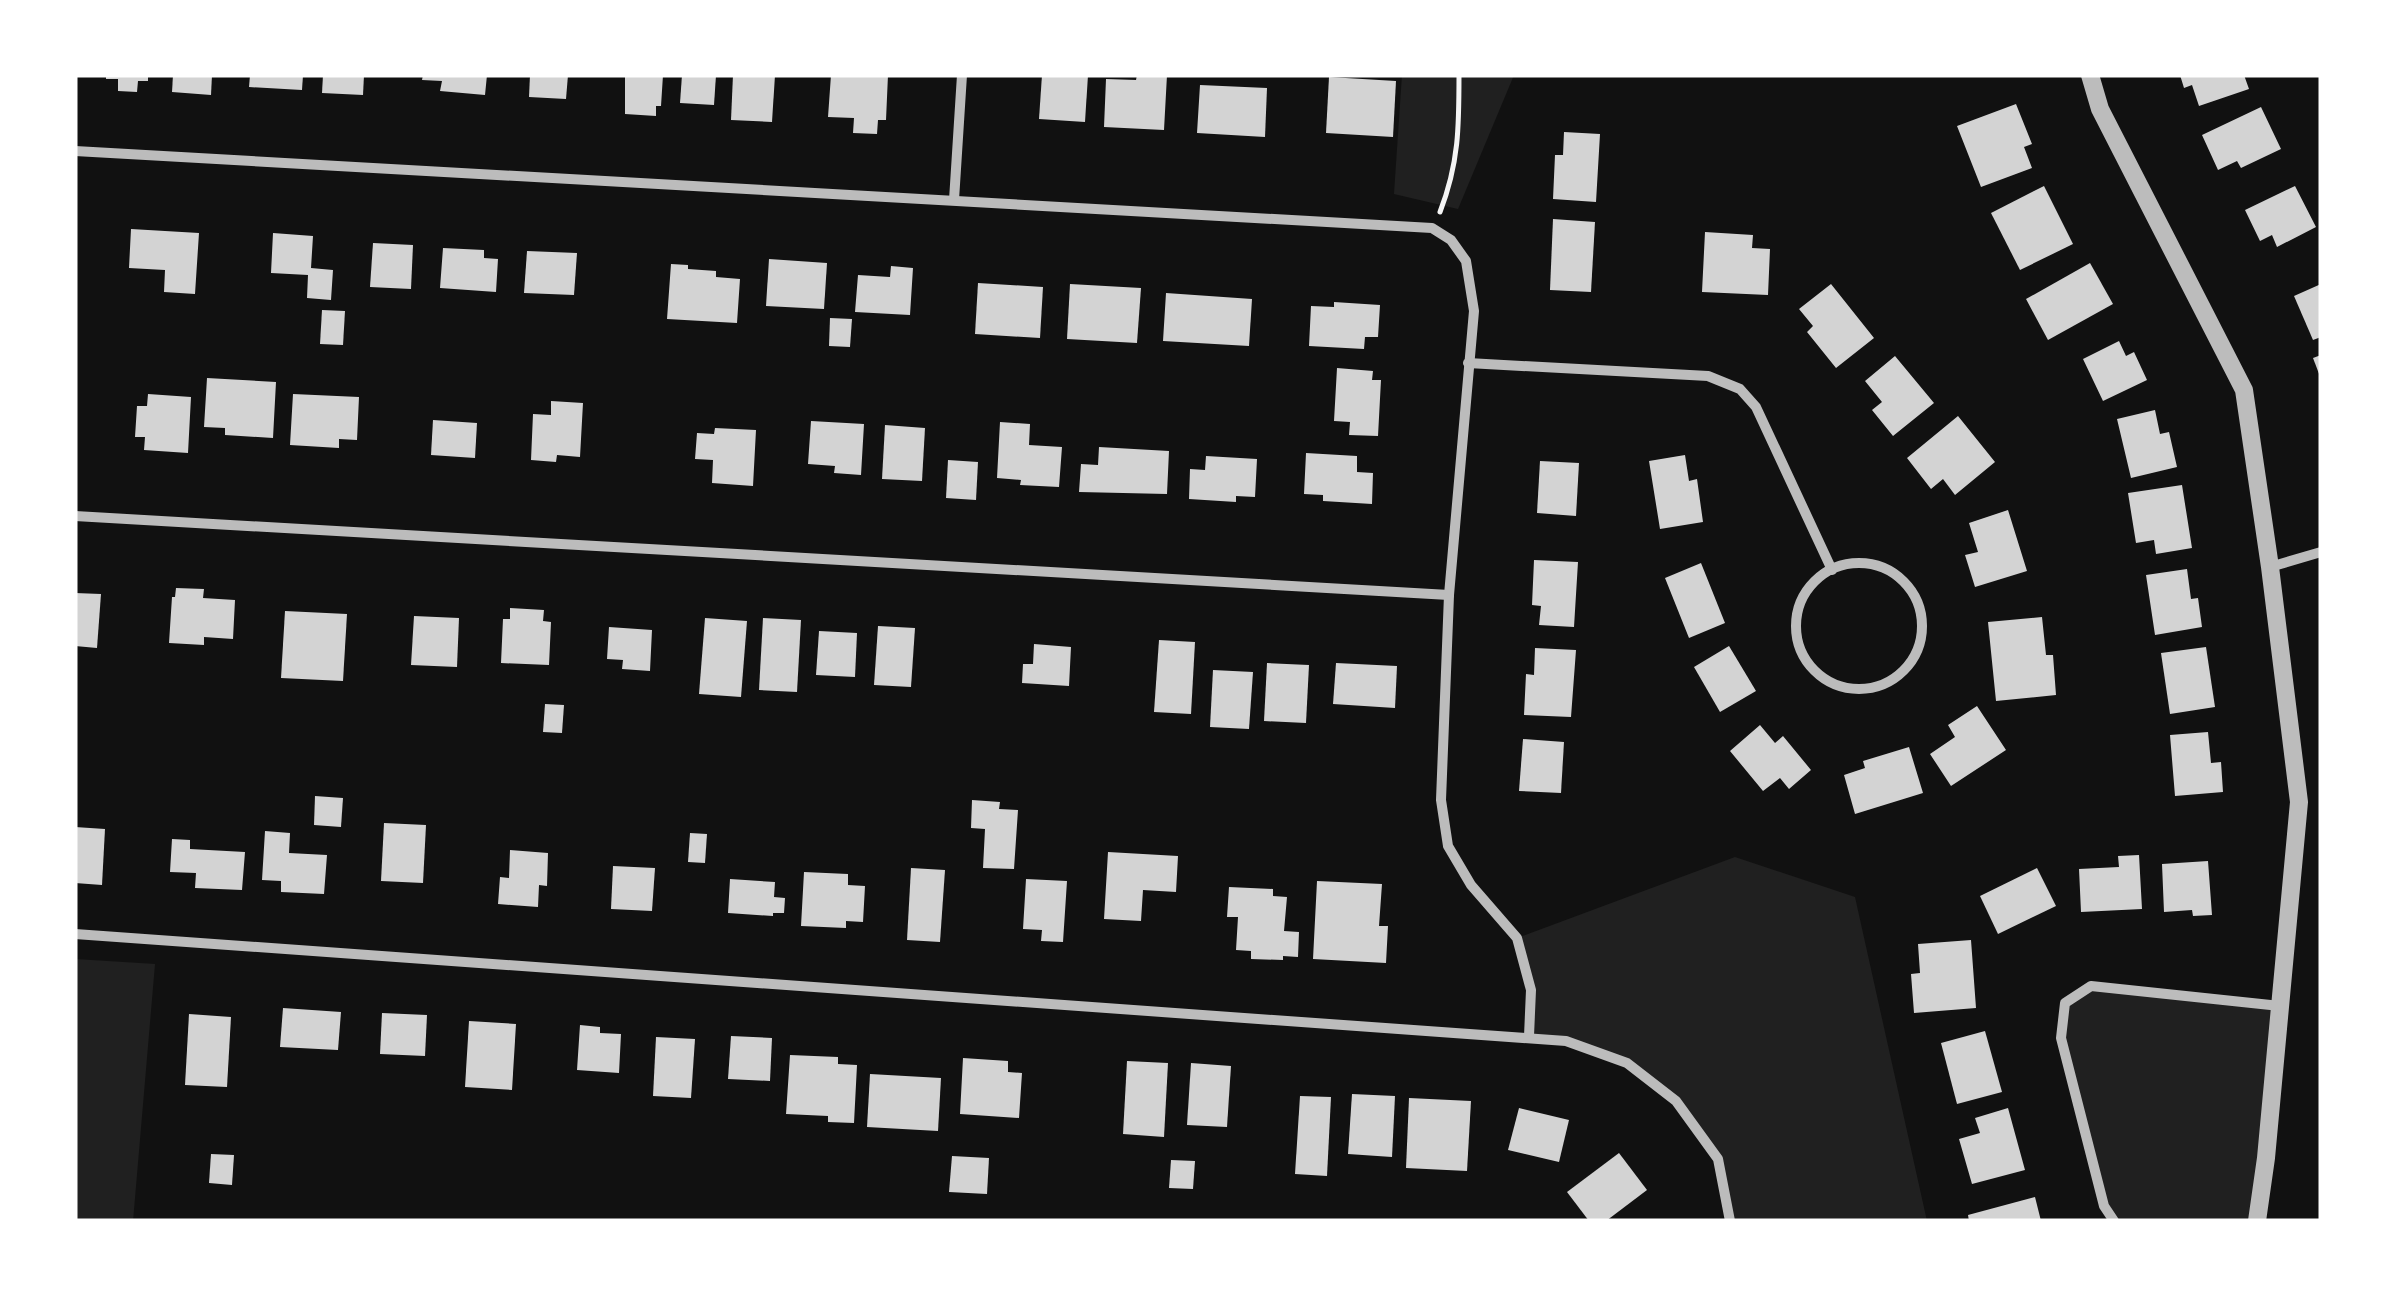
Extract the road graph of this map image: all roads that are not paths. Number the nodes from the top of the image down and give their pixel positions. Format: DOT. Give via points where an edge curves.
graph roads {
  1 [pos="962,75"];
  2 [pos="2090,75"];
  3 [pos="75,151"];
  4 [pos="954,200"];
  5 [pos="1468,363"];
  6 [pos="75,516"];
  7 [pos="2321,552"];
  8 [pos="2270,567"];
  9 [pos="1832,570"];
  10 [pos="1449,595"];
  11 [pos="75,934"];
  12 [pos="2280,1006"];
  13 [pos="1529,1036"];
  14 [pos="1730,1221"];
  15 [pos="2114,1221"];
  16 [pos="2257,1221"];
  1 -- 4 [label="street"];
  2 -- 8 [label="street" via="2100,109 2244,390"];
  3 -- 4 [label="street"];
  4 -- 5 [label="street" via="1432,228 1466,262 1474,311"];
  5 -- 9 [label="street" via="1708,376 1740,390 1756,407"];
  5 -- 10 [label="street"];
  6 -- 10 [label="street"];
  7 -- 8 [label="street"];
  8 -- 12 [label="street" via="2299,802"];
  9 -- 9 [label="street" via="1863,562 1882,567 1913,594 1922,633 1916,653 1888,682 1868,688 1837,684 1811,667 1800,649 1799,607 1808,588"];
  10 -- 13 [label="street" via="1441,800 1448,846 1470,885 1517,938 1531,990"];
  11 -- 13 [label="street"];
  12 -- 15 [label="street" via="2091,986 2065,1003 2060,1038 2104,1206"];
  12 -- 16 [label="street"];
  13 -- 14 [label="street" via="1566,1041 1626,1063 1676,1100 1718,1159"];
}
